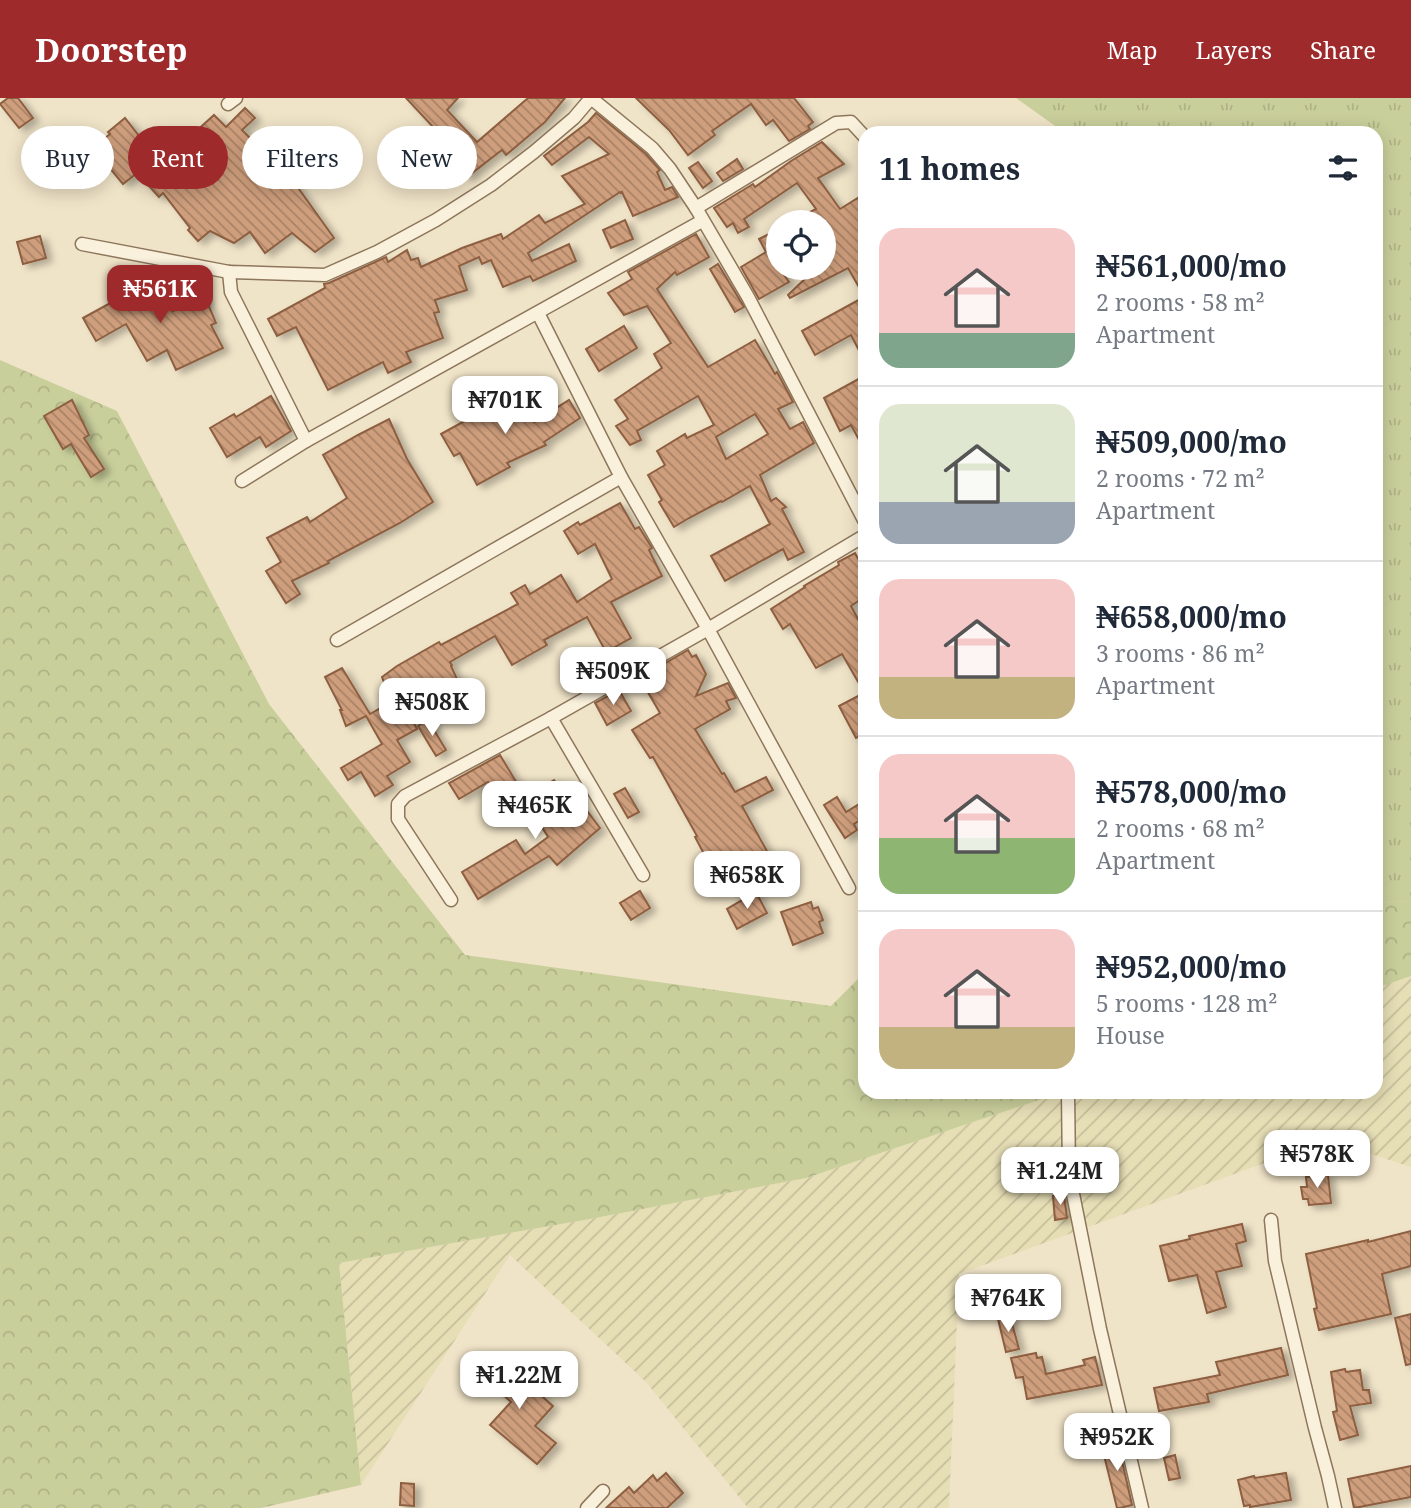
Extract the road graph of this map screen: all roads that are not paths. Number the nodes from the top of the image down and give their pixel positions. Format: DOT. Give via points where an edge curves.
graph roads {
  1 [pos="591,98"];
  2 [pos="858,130"];
  3 [pos="699,215"];
  4 [pos="82,244"];
  5 [pos="229,272"];
  6 [pos="538,313"];
  7 [pos="306,441"];
  8 [pos="621,477"];
  9 [pos="242,481"];
  10 [pos="858,509"];
  11 [pos="858,540"];
  12 [pos="708,629"];
  13 [pos="337,640"];
  14 [pos="551,718"];
  15 [pos="643,874"];
  16 [pos="849,888"];
  17 [pos="452,900"];
  18 [pos="1068,1099"];
  19 [pos="1271,1220"];
  20 [pos="603,1492"];
  21 [pos="587,1508"];
  22 [pos="1142,1508"];
  23 [pos="1335,1508"];
  1 -- 3 [label="street" via="652,148"];
  1 -- 5 [label="street" via="574,118 491,185 377,252 325,275"];
  2 -- 3 [label="street" via="851,122 836,123"];
  3 -- 6 [label="street"];
  3 -- 10 [label="street" via="748,298"];
  4 -- 5 [label="street"];
  5 -- 7 [label="street" via="232,292"];
  6 -- 7 [label="street"];
  6 -- 8 [label="street"];
  7 -- 9 [label="street"];
  8 -- 12 [label="street"];
  8 -- 13 [label="street"];
  11 -- 12 [label="street"];
  12 -- 14 [label="street"];
  12 -- 16 [label="street"];
  14 -- 15 [label="street"];
  14 -- 17 [label="street" via="405,796 398,804 398,819"];
  18 -- 22 [label="street" via="1069,1174"];
  19 -- 23 [label="street" via="1275,1261"];
  20 -- 21 [label="street"];
}
